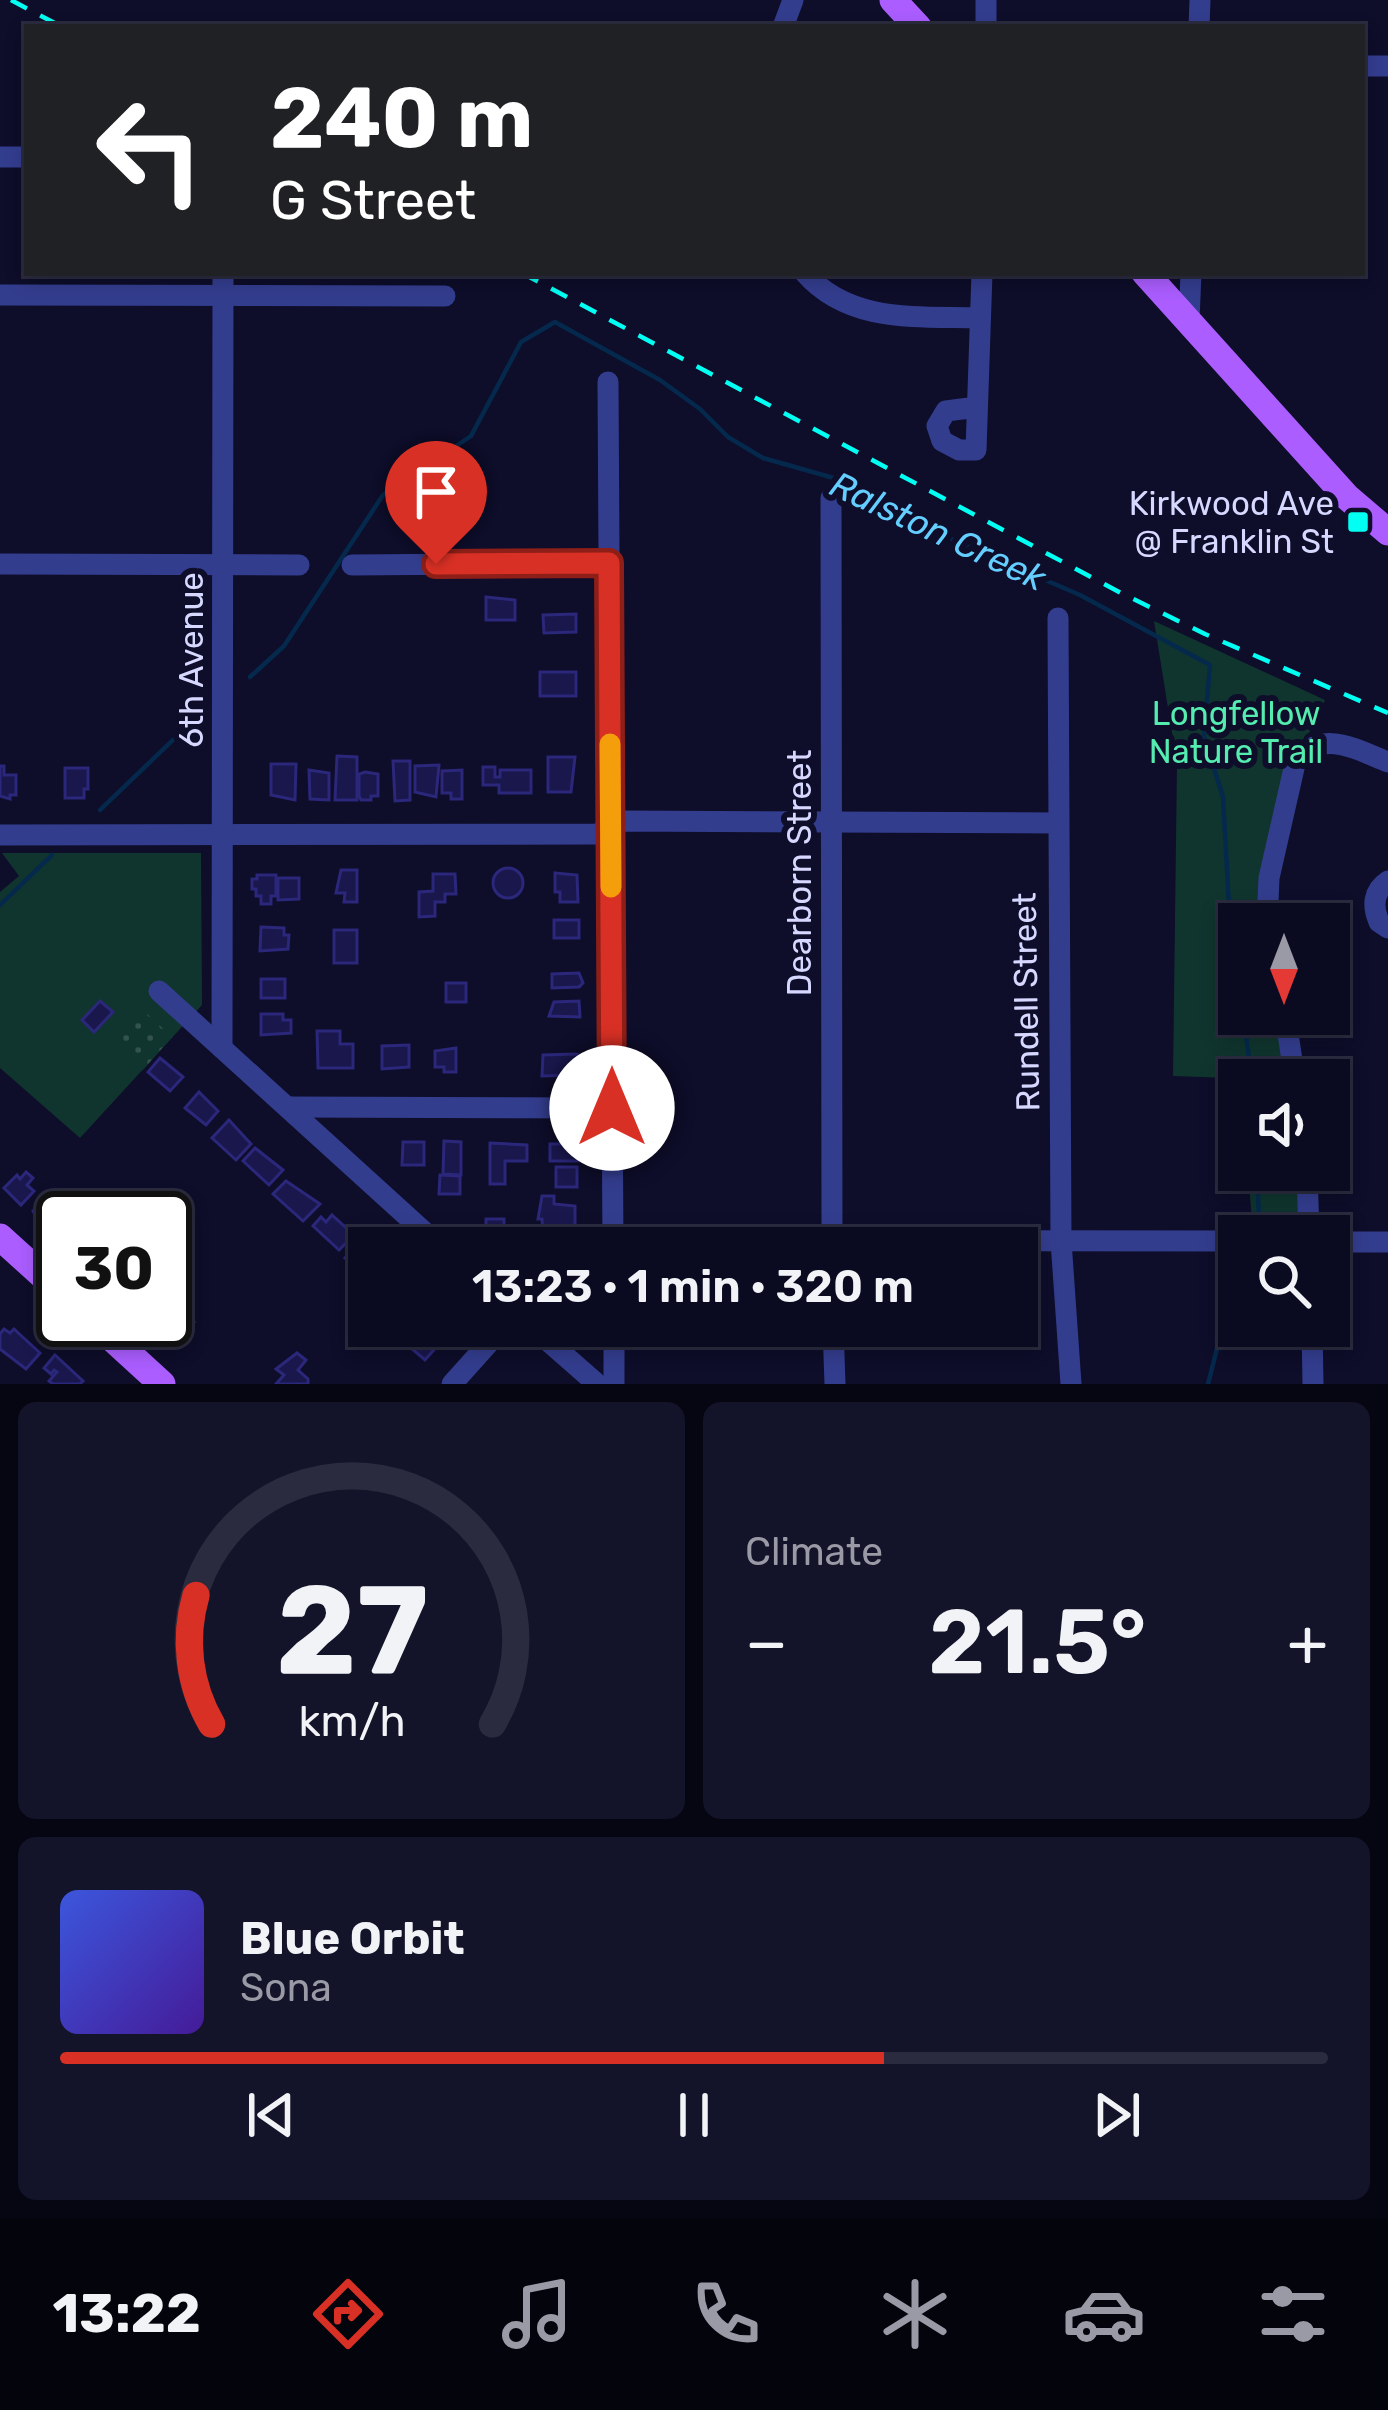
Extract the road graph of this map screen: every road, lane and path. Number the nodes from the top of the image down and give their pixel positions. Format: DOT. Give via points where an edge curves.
graph roads {
  1 [pos="893,0"];
  2 [pos="915,24"];
  3 [pos="808,276"];
  4 [pos="982,276"];
  5 [pos="1148,276"];
  6 [pos="1191,276"];
  7 [pos="223,284"];
  8 [pos="0,295"];
  9 [pos="445,296"];
  10 [pos="980,318"];
  11 [pos="1189,321"];
  12 [pos="608,382"];
  13 [pos="977,407"];
  14 [pos="831,498"];
  15 [pos="1388,532"];
  16 [pos="609,563"];
  17 [pos="0,564"];
  18 [pos="224,564"];
  19 [pos="299,565"];
  20 [pos="352,565"];
  21 [pos="1058,618"];
  22 [pos="1388,762"];
  23 [pos="1057,823"];
  24 [pos="833,824"];
  25 [pos="610,827"];
  26 [pos="223,834"];
  27 [pos="0,835"];
  28 [pos="1388,881"];
  29 [pos="1269,903"];
  30 [pos="1388,928"];
  31 [pos="159,991"];
  32 [pos="222,1048"];
  33 [pos="288,1107"];
  34 [pos="612,1108"];
  35 [pos="419,1227"];
  36 [pos="613,1227"];
  37 [pos="832,1227"];
  38 [pos="0,1237"];
  39 [pos="1038,1241"];
  40 [pos="1061,1241"];
  41 [pos="1218,1241"];
  42 [pos="1350,1241"];
  43 [pos="1388,1241"];
  44 [pos="36,1270"];
  45 [pos="122,1347"];
  46 [pos="485,1347"];
  47 [pos="555,1347"];
  48 [pos="614,1347"];
  49 [pos="834,1347"];
  50 [pos="1312,1347"];
  51 [pos="162,1384"];
  52 [pos="452,1384"];
  53 [pos="597,1384"];
  54 [pos="614,1384"];
  55 [pos="835,1384"];
  56 [pos="1071,1384"];
  57 [pos="1313,1384"];
  1 -- 2 [label="main road"];
  3 -- 10 [label="street" via="828,295 878,315"];
  4 -- 10 [label="street"];
  5 -- 11 [label="main road"];
  6 -- 11 [label="street"];
  7 -- 8 [label="street"];
  7 -- 9 [label="street"];
  7 -- 18 [label="street, 6th Avenue"];
  10 -- 13 [label="street"];
  11 -- 15 [label="main road"];
  12 -- 16 [label="street"];
  14 -- 24 [label="street, Dearborn Street"];
  16 -- 20 [label="street"];
  16 -- 25 [label="street"];
  17 -- 18 [label="street"];
  18 -- 19 [label="street"];
  18 -- 26 [label="street, 6th Avenue"];
  21 -- 23 [label="street, Rundell Street"];
  22 -- 29 [label="street" via="1335,742 1302,754 1274,852"];
  23 -- 24 [label="street"];
  23 -- 40 [label="street, Rundell Street"];
  24 -- 25 [label="street"];
  24 -- 37 [label="street, Dearborn Street"];
  25 -- 26 [label="street" via="598,834"];
  25 -- 34 [label="street"];
  26 -- 27 [label="street"];
  26 -- 32 [label="street, 6th Avenue"];
  28 -- 30 [label="street" via="1374,902"];
  31 -- 32 [label="street"];
  32 -- 33 [label="street"];
  33 -- 34 [label="street"];
  33 -- 35 [label="street"];
  34 -- 36 [label="street"];
  38 -- 44 [label="main road"];
  39 -- 40 [label="street"];
  40 -- 41 [label="street"];
  40 -- 56 [label="street, Rundell Street"];
  42 -- 43 [label="street"];
  45 -- 51 [label="main road"];
  46 -- 52 [label="street"];
  47 -- 53 [label="street"];
  48 -- 54 [label="street"];
  49 -- 55 [label="street"];
  50 -- 57 [label="street"];
}
